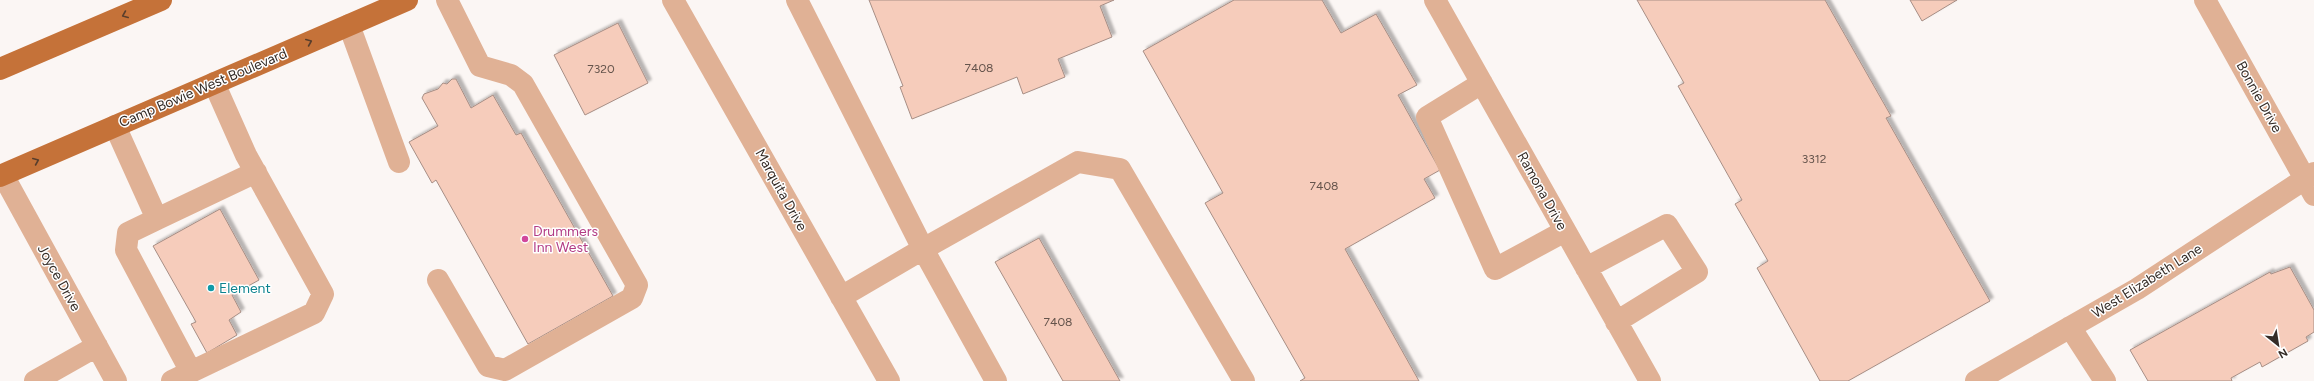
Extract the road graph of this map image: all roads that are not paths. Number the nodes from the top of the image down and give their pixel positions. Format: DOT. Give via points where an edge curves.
graph roads {
  1 [pos="161,0"];
  2 [pos="407,0"];
  3 [pos="447,0"];
  4 [pos="673,0"];
  5 [pos="797,0"];
  6 [pos="1435,0"];
  7 [pos="2205,0"];
  8 [pos="349,25"];
  9 [pos="0,69"];
  10 [pos="214,83"];
  11 [pos="1482,83"];
  12 [pos="115,126"];
  13 [pos="399,162"];
  14 [pos="256,172"];
  15 [pos="1,176"];
  16 [pos="2311,182"];
  17 [pos="157,219"];
  18 [pos="1565,232"];
  19 [pos="923,249"];
  20 [pos="1586,268"];
  21 [pos="438,280"];
  22 [pos="841,297"];
  23 [pos="1616,322"];
  24 [pos="2070,327"];
  25 [pos="97,346"];
  26 [pos="181,376"];
  27 [pos="35,381"];
  28 [pos="116,381"];
  29 [pos="889,381"];
  30 [pos="996,381"];
  31 [pos="1244,381"];
  32 [pos="1650,381"];
  33 [pos="1976,381"];
  34 [pos="2105,381"];
  1 -- 9 [label="main road, one-way"];
  2 -- 8 [label="main road, Camp Bowie West Boulevard"];
  3 -- 21 [label="street" via="480,66 511,75 523,84 637,285 632,298 504,370 488,366"];
  4 -- 22 [label="street, Marquita Drive"];
  5 -- 19 [label="street"];
  6 -- 11 [label="street, Ramona Drive"];
  7 -- 16 [label="street, Bonnie Drive"];
  10 -- 8 [label="main road, Camp Bowie West Boulevard, one-way"];
  8 -- 13 [label="street"];
  10 -- 12 [label="main road, Camp Bowie West Boulevard"];
  10 -- 14 [label="street"];
  11 -- 18 [label="street, Ramona Drive"];
  11 -- 18 [label="street" via="1427,116 1495,269"];
  15 -- 12 [label="main road, Camp Bowie West Boulevard, one-way"];
  12 -- 17 [label="street"];
  14 -- 17 [label="street"];
  14 -- 26 [label="street" via="323,294 314,313"];
  15 -- 25 [label="street, Joyce Drive"];
  16 -- 24 [label="street, West Elizabeth Lane" via="2137,290"];
  17 -- 26 [label="street" via="128,233 126,250"];
  18 -- 20 [label="street, Ramona Drive"];
  19 -- 22 [label="street"];
  19 -- 30 [label="street"];
  19 -- 31 [label="street" via="1078,162 1120,169"];
  20 -- 23 [label="street, Ramona Drive"];
  20 -- 23 [label="street" via="1667,225 1697,272"];
  22 -- 29 [label="street, Marquita Drive"];
  23 -- 32 [label="street, Ramona Drive"];
  24 -- 33 [label="street, West Elizabeth Lane"];
  24 -- 34 [label="street"];
  25 -- 27 [label="street"];
  25 -- 28 [label="street, Joyce Drive"];
}
